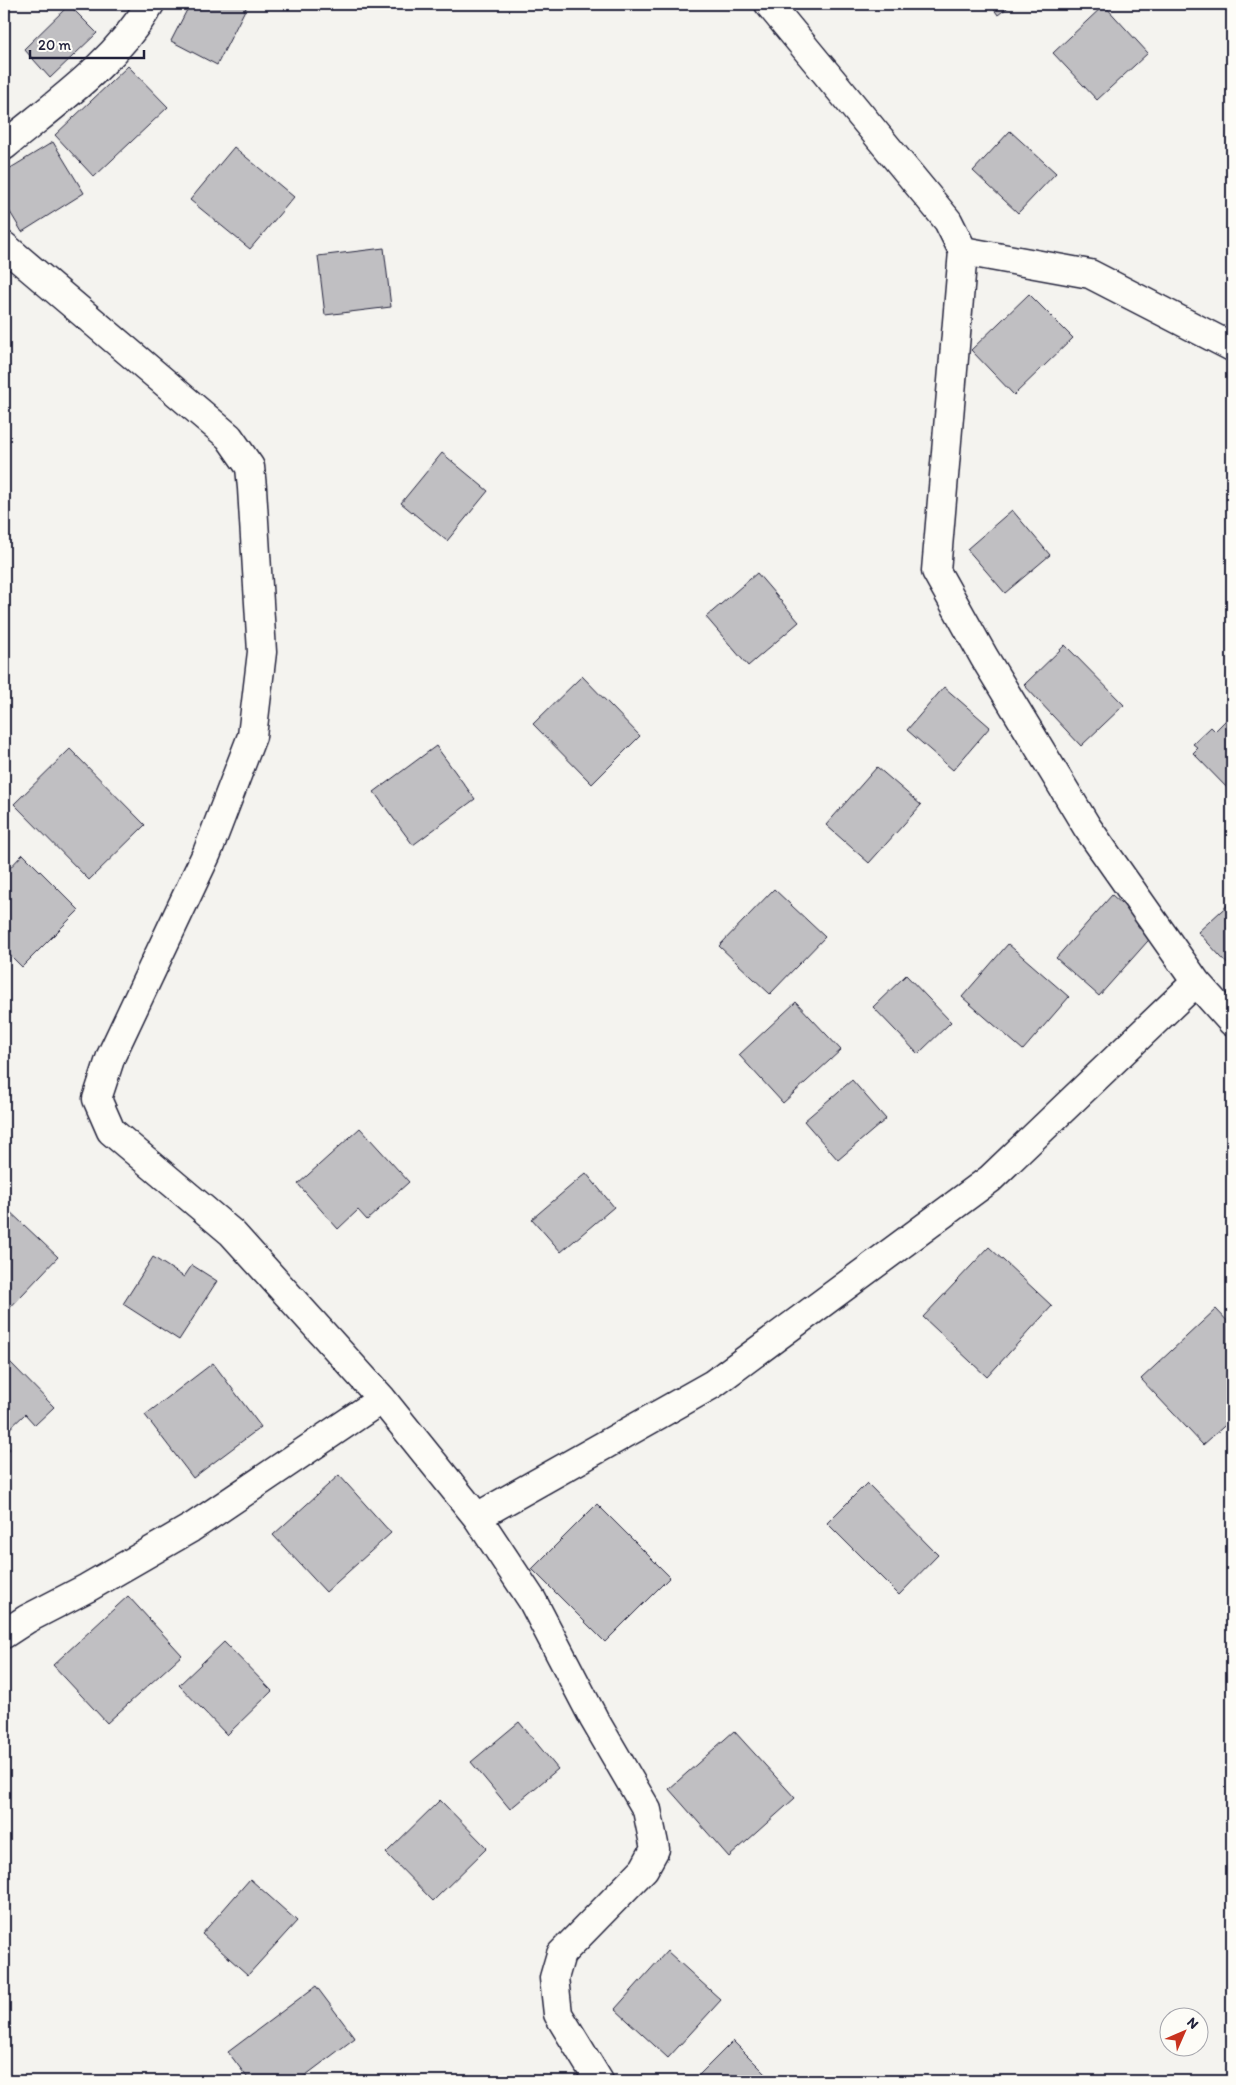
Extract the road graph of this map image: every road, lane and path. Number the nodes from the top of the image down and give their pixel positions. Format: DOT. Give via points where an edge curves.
graph roads {
  1 [pos="150,4"];
  2 [pos="769,4"];
  3 [pos="4,146"];
  4 [pos="4,246"];
  5 [pos="963,251"];
  6 [pos="1232,347"];
  7 [pos="1196,982"];
  8 [pos="1232,1022"];
  9 [pos="382,1399"];
  10 [pos="477,1517"];
  11 [pos="4,1634"];
  12 [pos="599,2081"];
  1 -- 3 [label="street" via="140,22 105,62"];
  2 -- 5 [label="street" via="948,221"];
  4 -- 9 [label="street" via="229,437 250,467 262,652 252,736 207,853 111,1056 97,1099 111,1130 232,1233"];
  5 -- 6 [label="street" via="1090,274"];
  5 -- 7 [label="street" via="936,570 984,657 1087,827"];
  7 -- 8 [label="street"];
  7 -- 10 [label="street" via="974,1191 713,1384"];
  9 -- 10 [label="street"];
  9 -- 11 [label="street" via="191,1528"];
  10 -- 12 [label="street" via="532,1600 594,1719 647,1810 655,1849 644,1869 561,1954 554,1978 558,2014"];
}
